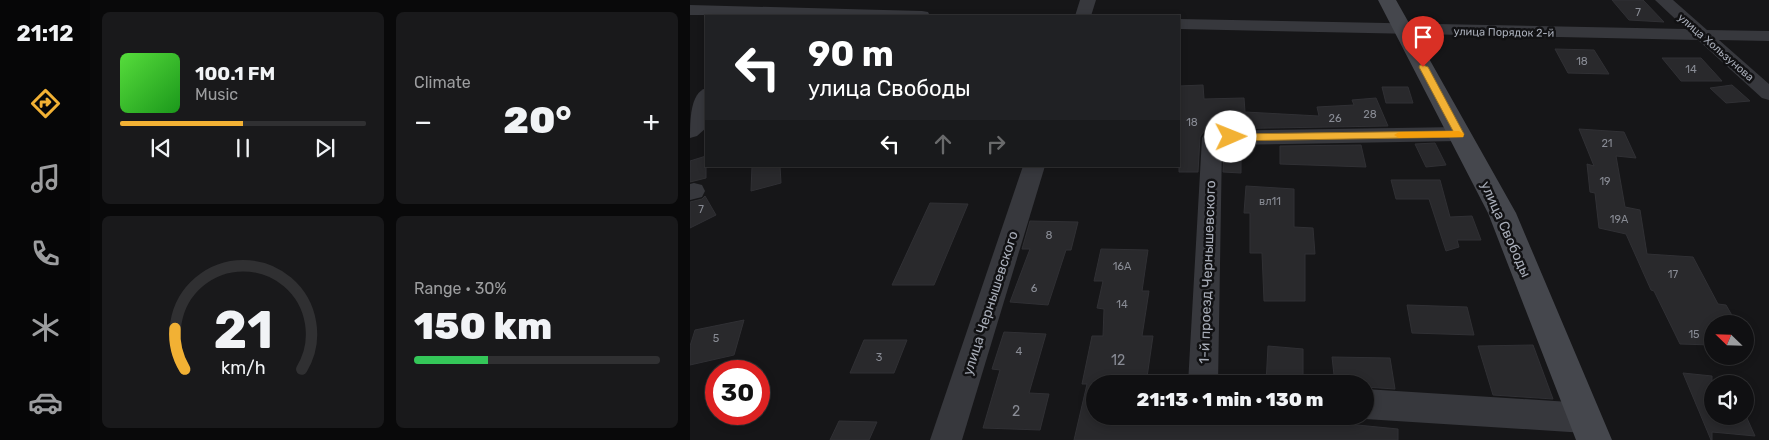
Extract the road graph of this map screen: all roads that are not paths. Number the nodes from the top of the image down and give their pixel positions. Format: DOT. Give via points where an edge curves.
graph roads {
  1 [pos="1088,0"];
  2 [pos="1387,0"];
  3 [pos="1663,0"];
  4 [pos="690,10"];
  5 [pos="797,10"];
  6 [pos="901,15"];
  7 [pos="1083,15"];
  8 [pos="1180,24"];
  9 [pos="1404,30"];
  10 [pos="1700,34"];
  11 [pos="1769,36"];
  12 [pos="1769,94"];
  13 [pos="699,99"];
  14 [pos="690,131"];
  15 [pos="1460,134"];
  16 [pos="1034,167"];
  17 [pos="1203,375"];
  18 [pos="1374,405"];
  19 [pos="1590,429"];
  20 [pos="946,440"];
  1 -- 7 [label="street"];
  2 -- 9 [label="main road, улица Свободы"];
  3 -- 10 [label="street, улица Хользунова"];
  4 -- 5 [label="street"];
  5 -- 6 [label="street"];
  8 -- 9 [label="street, улица Порядок 2-й"];
  9 -- 10 [label="street, улица Порядок 2-й"];
  9 -- 15 [label="main road, улица Свободы"];
  10 -- 11 [label="street, улица Порядок 2-й"];
  10 -- 12 [label="street, улица Хользунова"];
  13 -- 14 [label="street" via="702,122"];
  15 -- 17 [label="street, 1-й проезд Чернышевского" via="1212,138"];
  15 -- 19 [label="main road, улица Свободы" via="1502,213"];
  16 -- 20 [label="street, улица Чернышевского"];
  18 -- 19 [label="street"];
}
